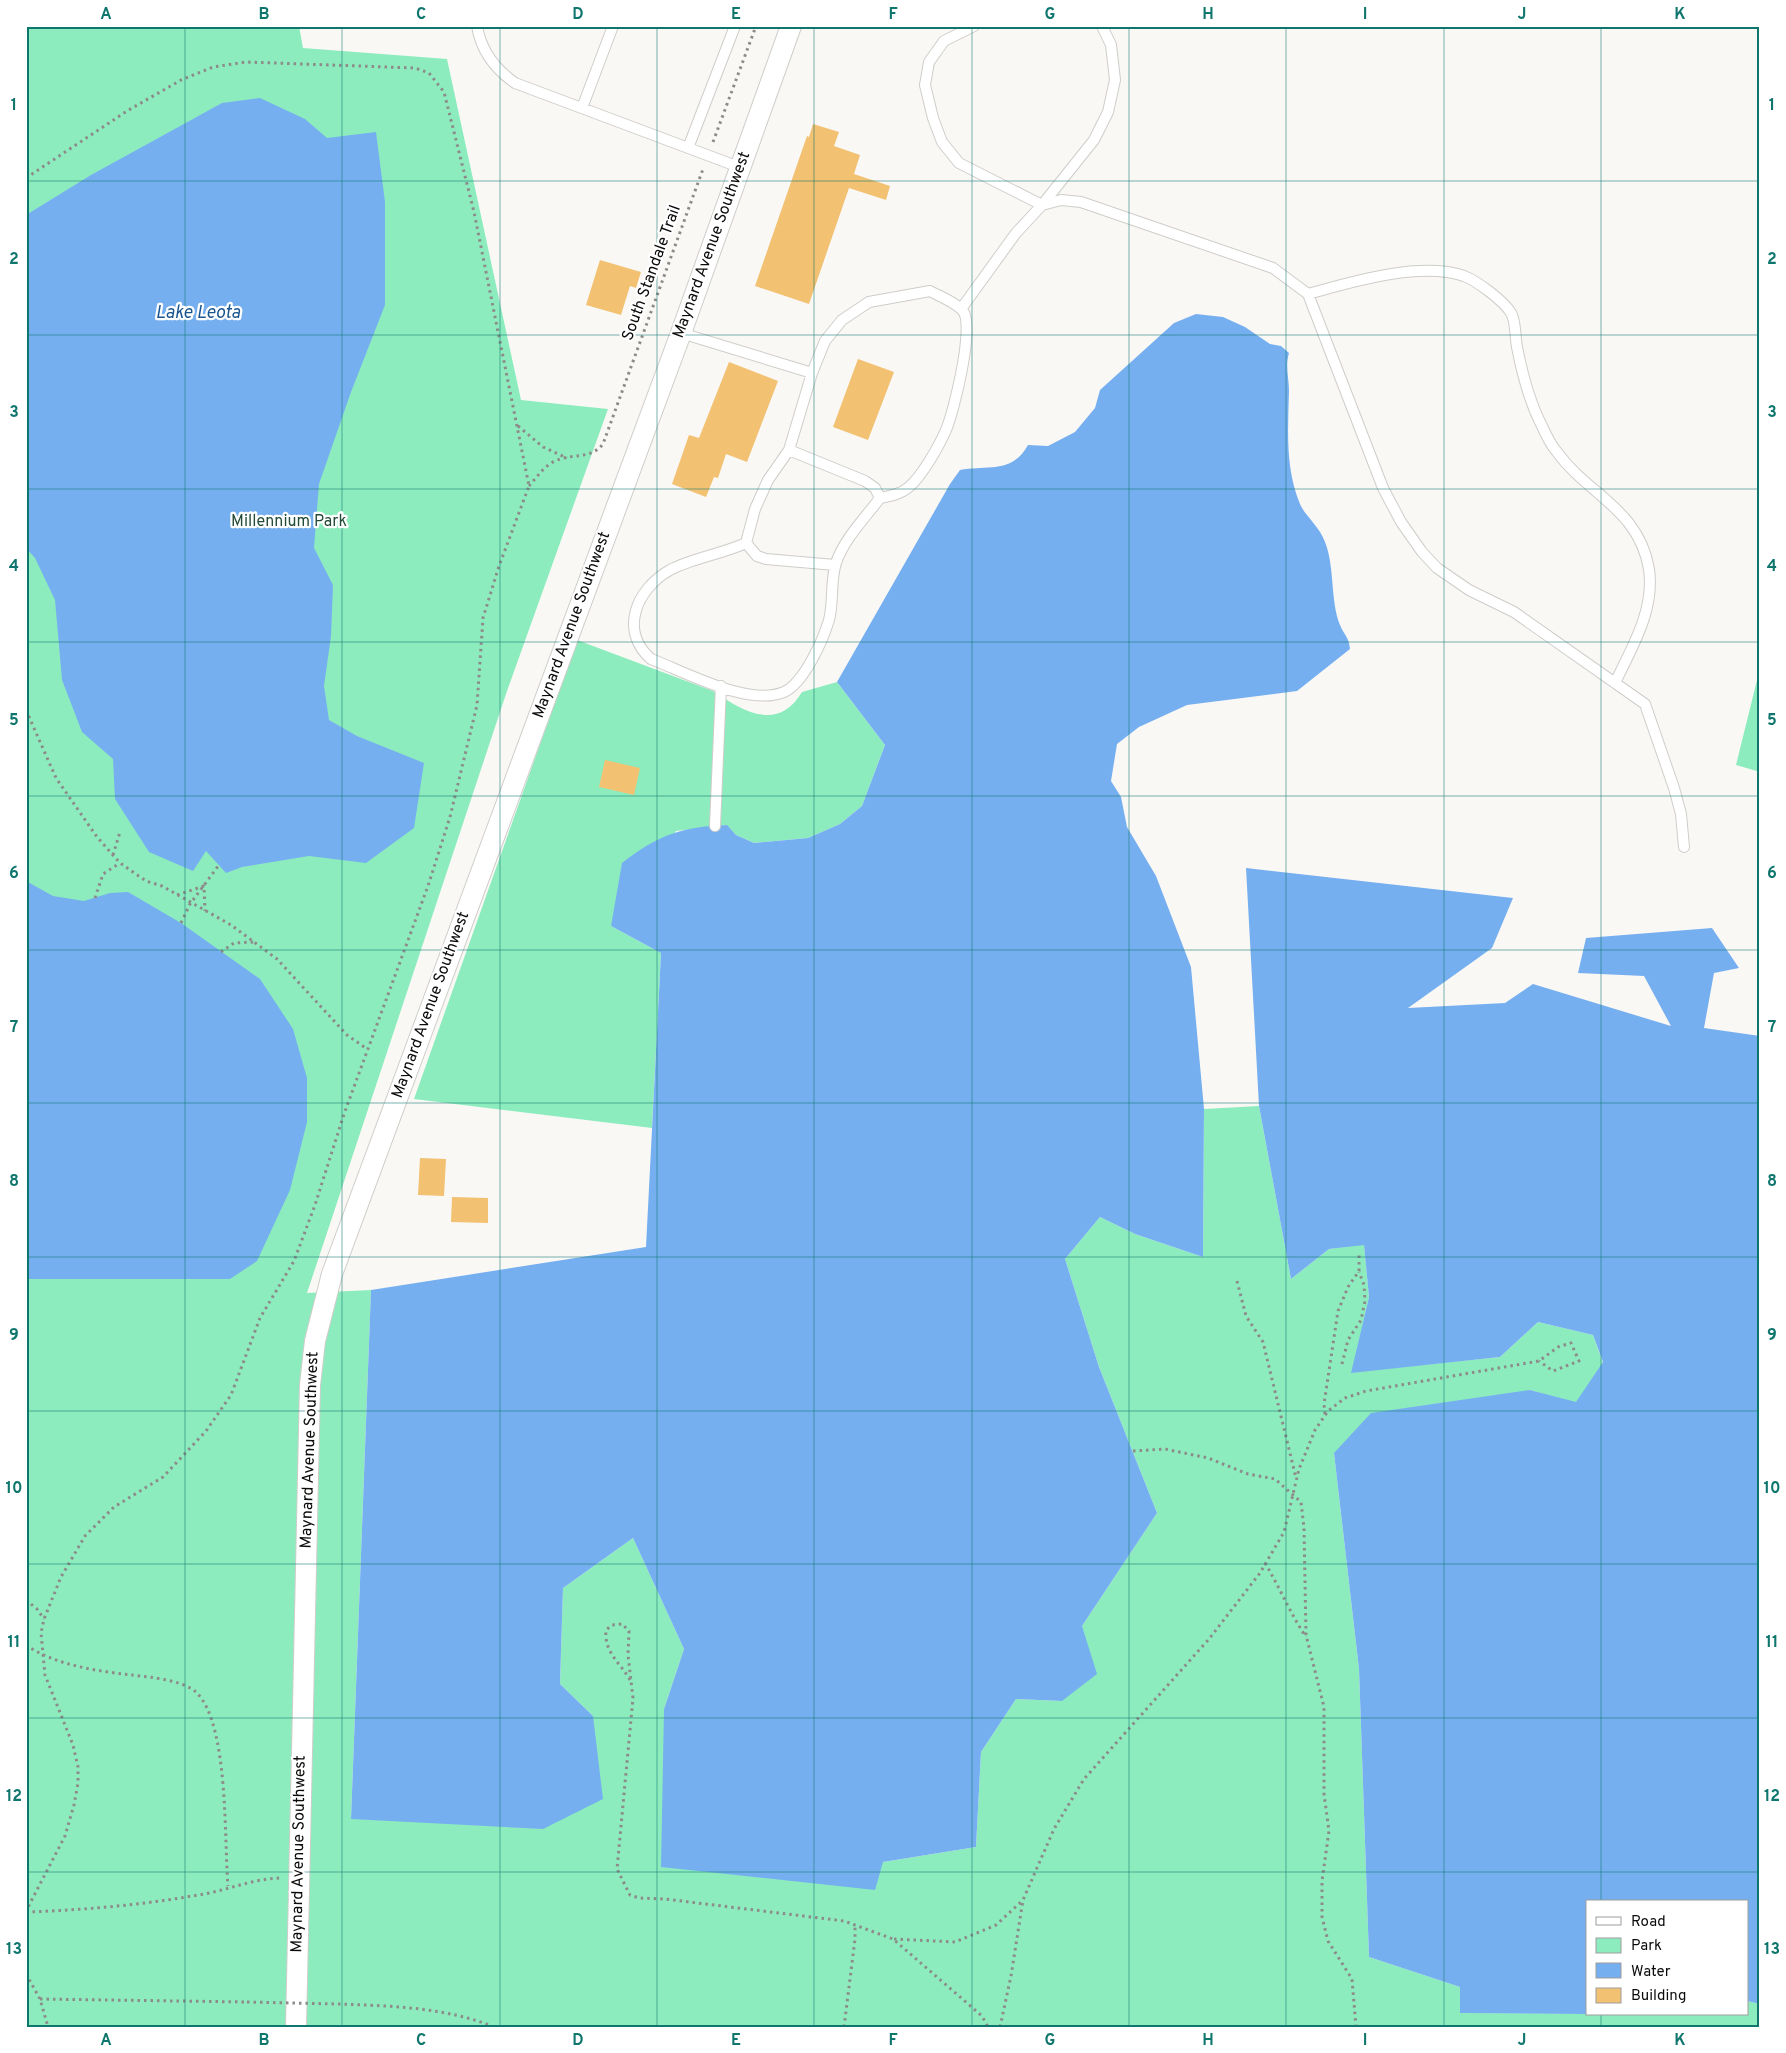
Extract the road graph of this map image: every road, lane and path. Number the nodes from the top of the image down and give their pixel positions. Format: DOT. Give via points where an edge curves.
graph roads {
  1 [pos="477,26"];
  2 [pos="613,26"];
  3 [pos="736,26"];
  4 [pos="756,26"];
  5 [pos="791,26"];
  6 [pos="974,26"];
  7 [pos="1102,26"];
  8 [pos="582,108"];
  9 [pos="688,148"];
  10 [pos="708,156"];
  11 [pos="740,168"];
  12 [pos="26,178"];
  13 [pos="1042,204"];
  14 [pos="1308,294"];
  15 [pos="961,309"];
  16 [pos="681,333"];
  17 [pos="812,373"];
  18 [pos="518,425"];
  19 [pos="789,450"];
  20 [pos="567,458"];
  21 [pos="529,486"];
  22 [pos="880,498"];
  23 [pos="746,543"];
  24 [pos="835,565"];
  25 [pos="1615,683"];
  26 [pos="721,686"];
  27 [pos="26,710"];
  28 [pos="715,826"];
  29 [pos="120,832"];
  30 [pos="1684,847"];
  31 [pos="112,855"];
  32 [pos="120,863"];
  33 [pos="219,865"];
  34 [pos="204,886"];
  35 [pos="176,895"];
  36 [pos="95,898"];
  37 [pos="190,904"];
  38 [pos="205,911"];
  39 [pos="181,923"];
  40 [pos="255,942"];
  41 [pos="221,952"];
  42 [pos="367,1049"];
  43 [pos="1359,1253"];
  44 [pos="1359,1271"];
  45 [pos="1237,1281"];
  46 [pos="1539,1361"];
  47 [pos="1342,1364"];
  48 [pos="1325,1415"];
  49 [pos="1133,1452"];
  50 [pos="1296,1479"];
  51 [pos="1292,1494"];
  52 [pos="1265,1563"];
  53 [pos="26,1600"];
  54 [pos="44,1619"];
  55 [pos="1307,1638"];
  56 [pos="26,1645"];
  57 [pos="42,1655"];
  58 [pos="630,1680"];
  59 [pos="298,1877"];
  60 [pos="228,1886"];
  61 [pos="1023,1900"];
  62 [pos="26,1911"];
  63 [pos="855,1925"];
  64 [pos="893,1939"];
  65 [pos="26,1974"];
  66 [pos="40,1999"];
  67 [pos="48,2027"];
  68 [pos="296,2027"];
  69 [pos="494,2027"];
  70 [pos="844,2027"];
  71 [pos="988,2027"];
  72 [pos="1000,2027"];
  73 [pos="1356,2027"];
  1 -- 8 [label="lane" via="479,40 499,72 515,83"];
  2 -- 8 [label="lane"];
  3 -- 9 [label="lane"];
  4 -- 10 [label="path, South Standale Trail"];
  5 -- 11 [label="street, Maynard Avenue Southwest"];
  6 -- 13 [label="lane" via="944,41 929,62 926,85 942,142 959,163"];
  7 -- 13 [label="lane" via="1111,45 1114,80 1108,112 1094,140"];
  8 -- 9 [label="lane"];
  9 -- 10 [label="lane"];
  10 -- 11 [label="lane"];
  10 -- 20 [label="path, South Standale Trail" via="603,444 592,453"];
  11 -- 16 [label="street, Maynard Avenue Southwest"];
  12 -- 18 [label="path" via="127,111 181,80 213,67 246,62 415,68 429,73 444,92 453,126"];
  13 -- 14 [label="lane" via="1061,200 1081,202 1172,232 1273,268"];
  13 -- 15 [label="lane" via="1016,233"];
  14 -- 25 [label="lane" via="1383,488 1422,552 1437,568 1469,590 1514,612"];
  14 -- 25 [label="lane" via="1391,274 1443,271 1465,276 1484,287 1512,314 1522,370 1541,424 1556,452 1634,528 1648,568 1646,614"];
  15 -- 17 [label="lane" via="930,291 869,302 842,320 825,341"];
  15 -- 22 [label="lane" via="968,324 968,336 946,429 909,487 895,495"];
  16 -- 17 [label="lane"];
  16 -- 59 [label="street, Maynard Avenue Southwest" via="335,1265 315,1340 310,1385"];
  17 -- 19 [label="lane"];
  18 -- 20 [label="path" via="543,446"];
  18 -- 21 [label="path"];
  19 -- 22 [label="lane" via="865,481 875,488"];
  19 -- 23 [label="lane" via="768,480"];
  20 -- 21 [label="path, South Standale Trail" via="547,466"];
  21 -- 42 [label="path" via="483,618 477,705 450,817 428,886"];
  22 -- 24 [label="lane" via="842,549"];
  23 -- 24 [label="lane" via="757,556 766,559"];
  23 -- 26 [label="lane" via="670,570 656,580 642,597 633,616 636,640 651,659"];
  24 -- 26 [label="lane" via="829,619 818,648 798,681 785,692 772,696 745,695"];
  25 -- 30 [label="lane" via="1645,704 1674,788 1681,814"];
  26 -- 28 [label="lane"];
  27 -- 31 [label="path" via="56,778"];
  29 -- 31 [label="path"];
  31 -- 32 [label="path"];
  32 -- 35 [label="path" via="146,881"];
  32 -- 36 [label="path" via="103,874"];
  33 -- 34 [label="path"];
  34 -- 35 [label="path"];
  34 -- 37 [label="path"];
  34 -- 38 [label="path"];
  35 -- 37 [label="path"];
  37 -- 38 [label="path"];
  37 -- 39 [label="path"];
  38 -- 40 [label="path"];
  40 -- 41 [label="path" via="234,943"];
  40 -- 42 [label="path" via="277,959 347,1035"];
  42 -- 54 [label="path" via="294,1261 260,1318 231,1394 206,1431 163,1477 114,1507 85,1536 61,1577"];
  43 -- 44 [label="path"];
  44 -- 47 [label="path" via="1365,1301 1361,1320 1348,1340"];
  44 -- 48 [label="path" via="1348,1286 1338,1311"];
  45 -- 50 [label="path" via="1246,1316 1263,1342"];
  46 -- 46 [label="path" via="1558,1347 1571,1343 1579,1361 1553,1371"];
  46 -- 48 [label="path" via="1366,1391 1345,1398"];
  48 -- 50 [label="path" via="1315,1430"];
  49 -- 51 [label="path" via="1165,1449 1208,1458 1248,1474 1275,1479"];
  50 -- 51 [label="path"];
  51 -- 52 [label="path" via="1284,1532"];
  51 -- 55 [label="path" via="1301,1502 1304,1528"];
  52 -- 55 [label="path" via="1291,1615"];
  52 -- 61 [label="path" via="1209,1639 1084,1779 1054,1829"];
  53 -- 54 [label="path"];
  54 -- 57 [label="path"];
  55 -- 73 [label="path" via="1324,1706 1324,1794 1329,1831 1322,1881 1322,1917 1328,1941 1352,1980"];
  56 -- 57 [label="path"];
  57 -- 60 [label="path" via="103,1671 162,1678 195,1691 210,1715 218,1750"];
  57 -- 62 [label="path" via="51,1694 73,1745 78,1783 65,1836"];
  58 -- 58 [label="path" via="609,1654 606,1630 612,1625 622,1624 629,1631"];
  58 -- 64 [label="path" via="633,1698 617,1869 630,1895 844,1921"];
  59 -- 60 [label="path"];
  59 -- 68 [label="street, Maynard Avenue Southwest"];
  60 -- 62 [label="path" via="202,1894 119,1907"];
  61 -- 64 [label="path" via="996,1925 955,1942"];
  61 -- 72 [label="path"];
  63 -- 70 [label="path"];
  64 -- 71 [label="path" via="982,2016"];
  65 -- 66 [label="path"];
  66 -- 67 [label="path"];
  66 -- 69 [label="path, bridge" via="393,2006 474,2019"];
}
